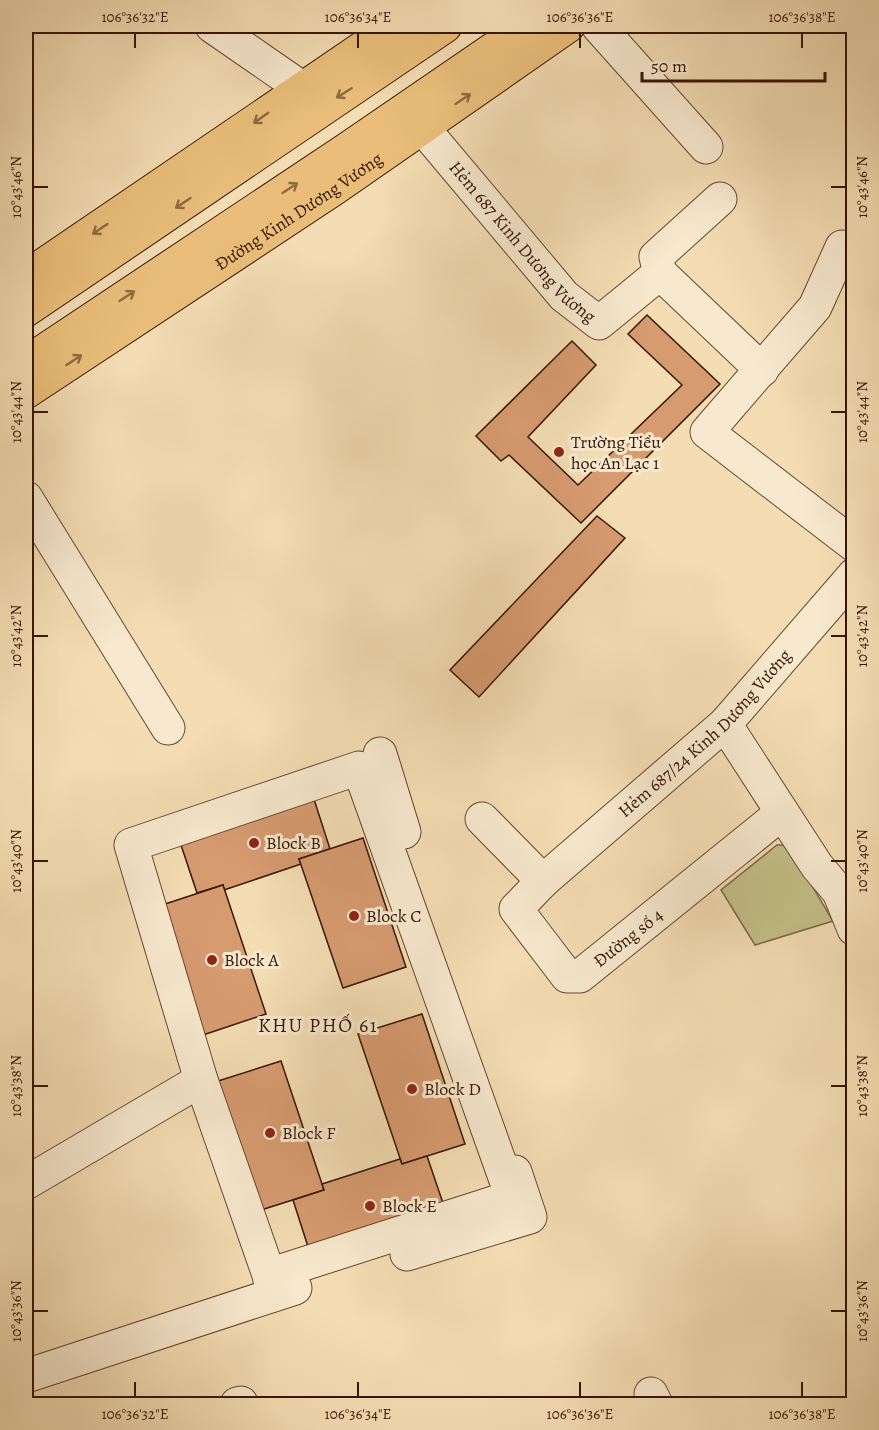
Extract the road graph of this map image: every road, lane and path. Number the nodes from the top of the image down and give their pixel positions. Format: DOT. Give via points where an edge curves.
graph roads {
  1 [pos="212,26"];
  2 [pos="395,26"];
  3 [pos="446,26"];
  4 [pos="527,26"];
  5 [pos="568,26"];
  6 [pos="598,26"];
  7 [pos="368,61"];
  8 [pos="303,88"];
  9 [pos="415,118"];
  10 [pos="706,147"];
  11 [pos="720,199"];
  12 [pos="842,247"];
  13 [pos="660,273"];
  14 [pos="26,278"];
  15 [pos="26,310"];
  16 [pos="26,363"];
  17 [pos="762,370"];
  18 [pos="26,392"];
  19 [pos="26,498"];
  20 [pos="854,545"];
  21 [pos="854,575"];
  22 [pos="724,724"];
  23 [pos="168,728"];
  24 [pos="380,754"];
  25 [pos="782,813"];
  26 [pos="482,819"];
  27 [pos="543,881"];
  28 [pos="846,886"];
  29 [pos="854,928"];
  30 [pos="201,1080"];
  31 [pos="26,1183"];
  32 [pos="271,1285"];
  33 [pos="26,1376"];
  1 -- 8 [label="street"];
  2 -- 7 [label="main road"];
  3 -- 7 [label="main road"];
  4 -- 9 [label="main road, Đường Kinh Dương Vương"];
  9 -- 5 [label="main road, Đường Kinh Dương Vương, one-way"];
  6 -- 10 [label="street"];
  7 -- 8 [label="main road"];
  7 -- 9 [label="main road"];
  7 -- 15 [label="main road, one-way"];
  8 -- 14 [label="main road, one-way"];
  9 -- 13 [label="street, Hẻm 687 Kinh Dương Vương" via="564,296 599,323"];
  16 -- 9 [label="main road, Đường Kinh Dương Vương, one-way"];
  18 -- 9 [label="main road, Đường Kinh Dương Vương, one-way"];
  11 -- 13 [label="street" via="656,256"];
  12 -- 17 [label="street" via="814,308"];
  13 -- 17 [label="street"];
  17 -- 20 [label="street" via="707,432"];
  19 -- 23 [label="street"];
  21 -- 22 [label="street, Hẻm 687/24 Kinh Dương Vương"];
  22 -- 25 [label="street"];
  22 -- 27 [label="street, Hẻm 687/24 Kinh Dương Vương"];
  24 -- 32 [label="street" via="530,1217"];
  25 -- 27 [label="street, Đường số 4" via="580,976 567,976 516,909"];
  25 -- 28 [label="street"];
  26 -- 27 [label="street"];
  28 -- 29 [label="street"];
  30 -- 31 [label="street"];
  30 -- 32 [label="street"];
  30 -- 32 [label="street" via="131,844 359,768 512,1197"];
  32 -- 33 [label="street"];
}
